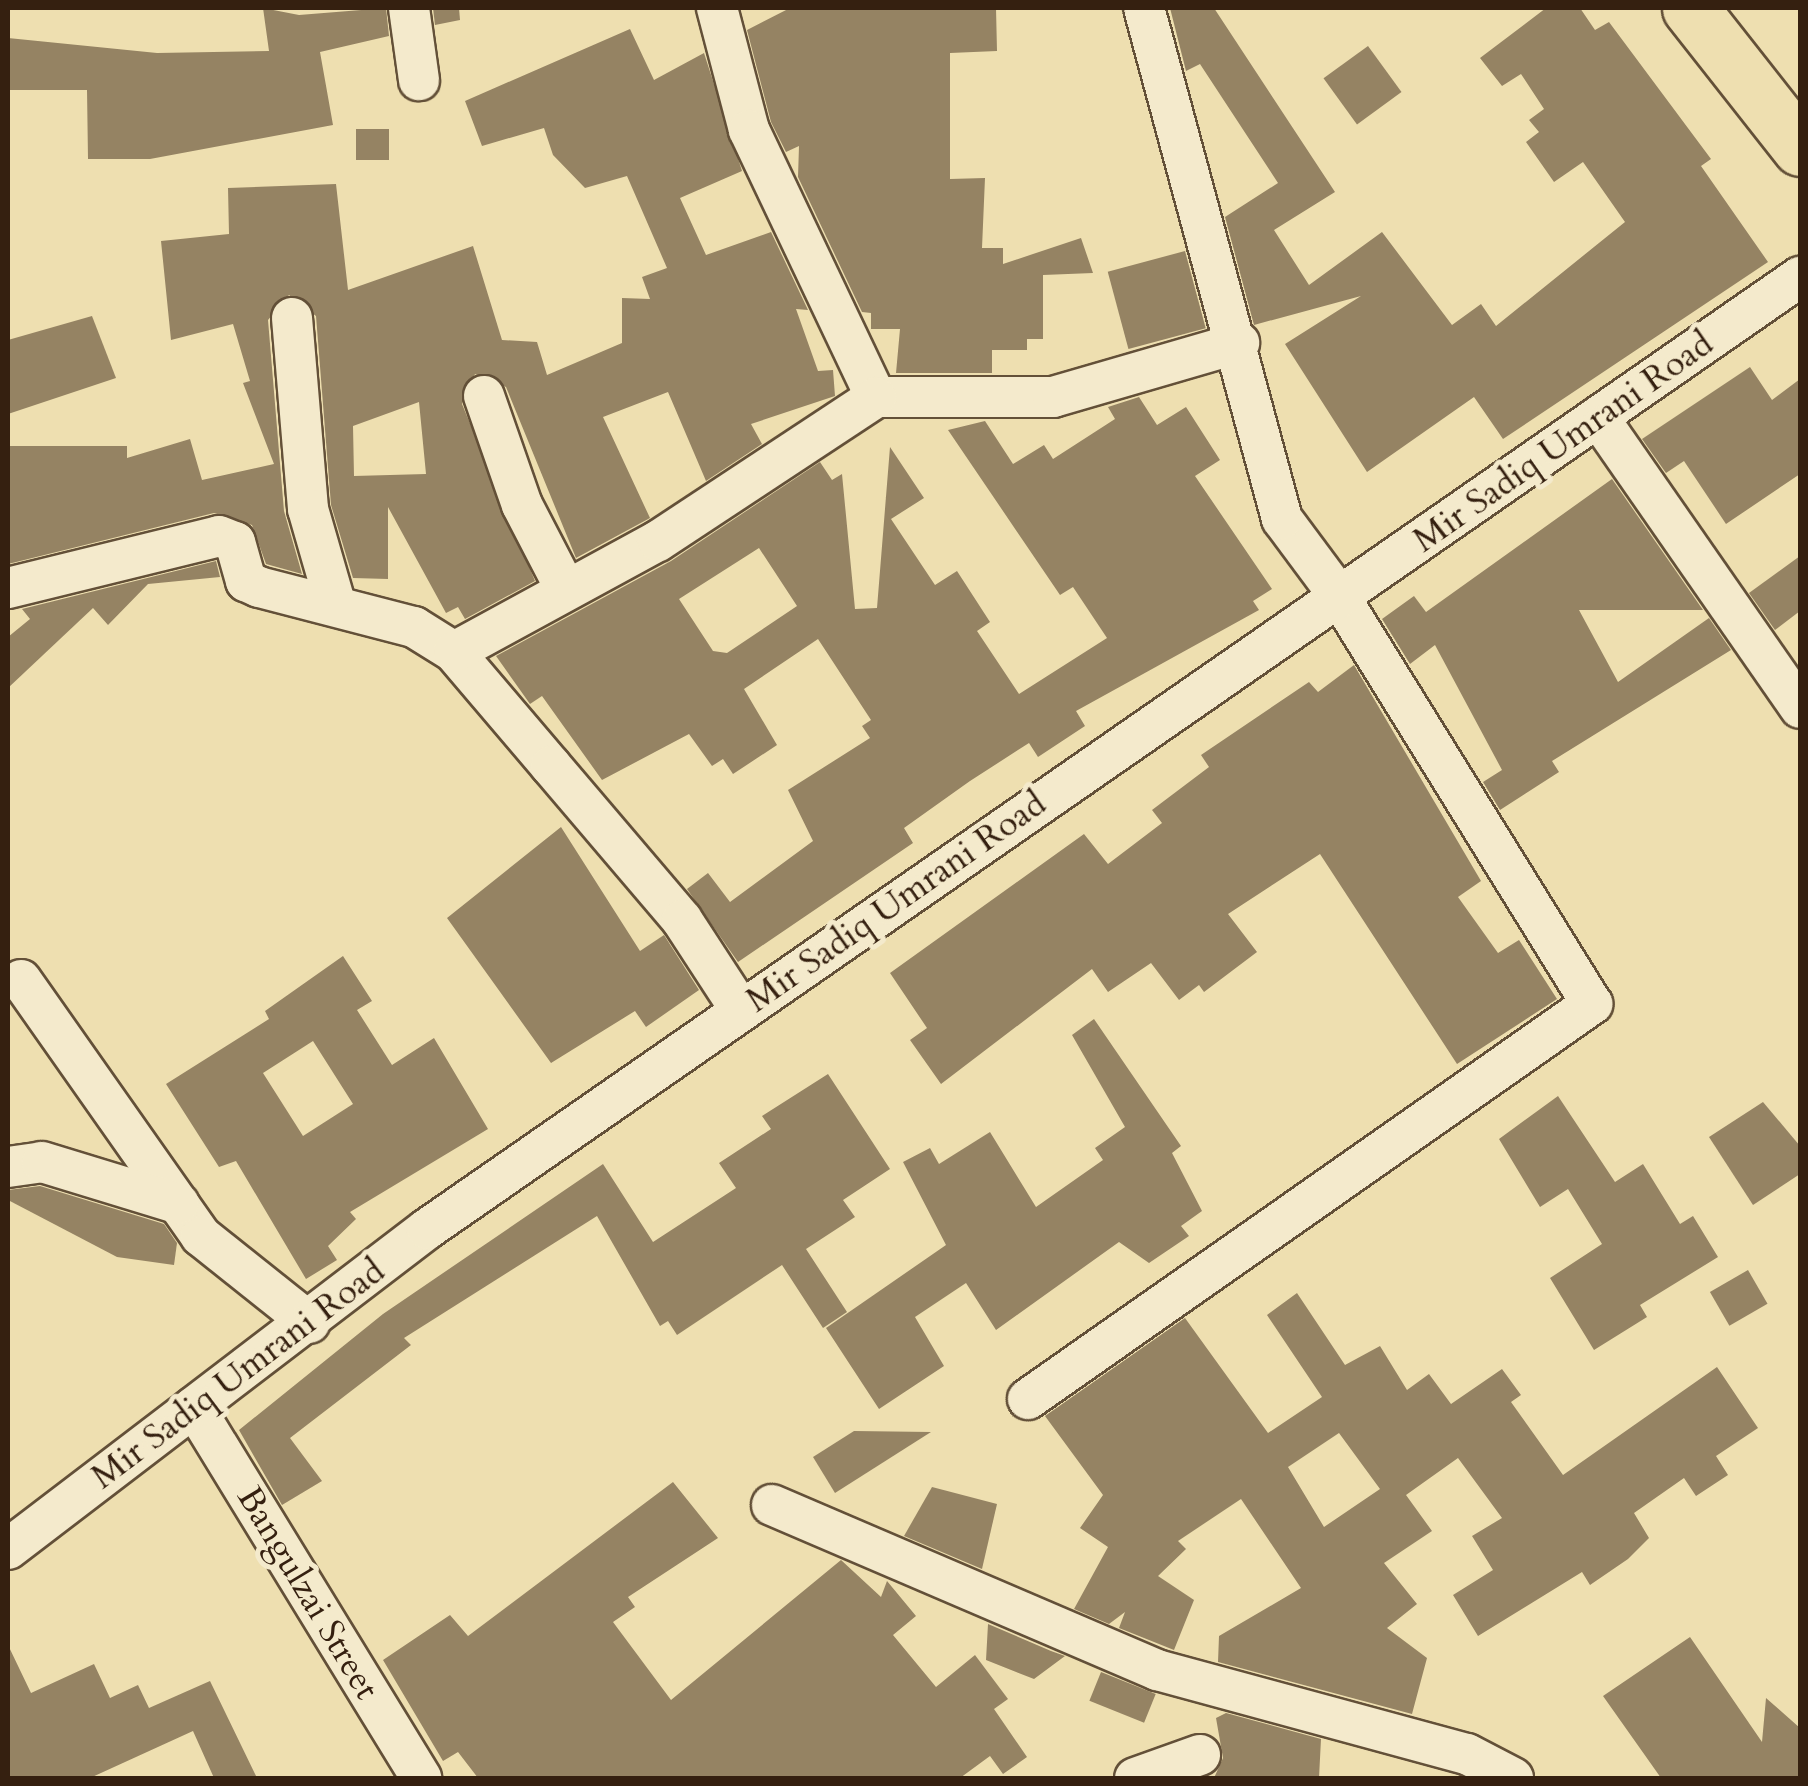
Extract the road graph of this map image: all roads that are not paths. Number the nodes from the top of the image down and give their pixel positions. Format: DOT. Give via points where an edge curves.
graph roads {
  1 [pos="409,8"];
  2 [pos="717,8"];
  3 [pos="1144,8"];
  4 [pos="1690,8"];
  5 [pos="420,80"];
  6 [pos="1800,148"];
  7 [pos="1800,277"];
  8 [pos="292,318"];
  9 [pos="1239,343"];
  10 [pos="484,396"];
  11 [pos="876,397"];
  12 [pos="1598,417"];
  13 [pos="564,586"];
  14 [pos="8,588"];
  15 [pos="1340,597"];
  16 [pos="336,606"];
  17 [pos="454,652"];
  18 [pos="1800,708"];
  19 [pos="21,980"];
  20 [pos="740,1009"];
  21 [pos="8,1167"];
  22 [pos="178,1204"];
  23 [pos="310,1323"];
  24 [pos="1028,1399"];
  25 [pos="194,1407"];
  26 [pos="772,1505"];
  27 [pos="8,1548"];
  28 [pos="1200,1755"];
  29 [pos="421,1778"];
  30 [pos="1135,1778"];
  31 [pos="1513,1778"];
  1 -- 5 [label="street"];
  2 -- 11 [label="street" via="749,130"];
  3 -- 9 [label="street"];
  4 -- 6 [label="highway"];
  7 -- 12 [label="street, Mir Sadiq Umrani Road"];
  8 -- 16 [label="street" via="308,509"];
  9 -- 11 [label="street" via="1053,397"];
  9 -- 15 [label="street" via="1258,455 1282,519"];
  10 -- 13 [label="street" via="522,505"];
  11 -- 13 [label="street" via="658,541"];
  12 -- 15 [label="street, Mir Sadiq Umrani Road"];
  12 -- 18 [label="street"];
  13 -- 17 [label="street"];
  14 -- 16 [label="street" via="219,536 236,542 246,581"];
  15 -- 20 [label="street, Mir Sadiq Umrani Road"];
  15 -- 24 [label="street" via="1592,1004"];
  16 -- 17 [label="street" via="414,626"];
  17 -- 20 [label="street" via="682,920"];
  19 -- 22 [label="street"];
  20 -- 23 [label="street, Mir Sadiq Umrani Road" via="427,1229"];
  21 -- 22 [label="street" via="42,1162"];
  22 -- 23 [label="street" via="235,1271"];
  23 -- 25 [label="street, Mir Sadiq Umrani Road"];
  25 -- 27 [label="street, Mir Sadiq Umrani Road"];
  25 -- 29 [label="street, Bangulzai Street"];
  26 -- 31 [label="street" via="1157,1670 1467,1754"];
  28 -- 30 [label="street"];
}
